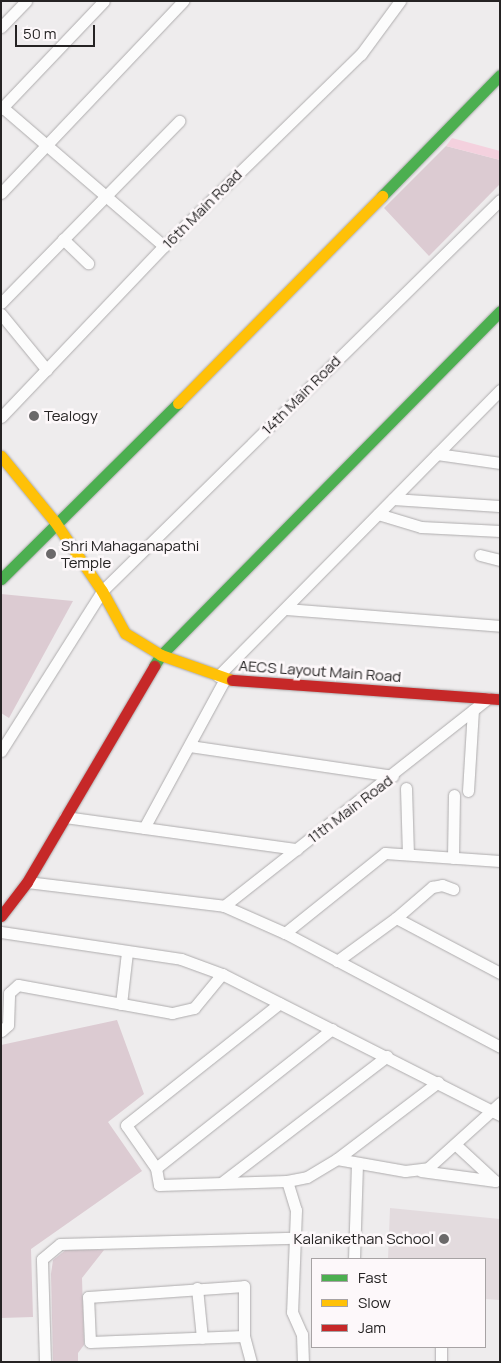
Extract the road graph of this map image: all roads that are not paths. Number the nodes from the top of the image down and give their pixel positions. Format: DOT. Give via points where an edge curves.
graph roads {
  1 [pos="26,1"];
  2 [pos="104,1"];
  3 [pos="183,1"];
  4 [pos="400,1"];
  5 [pos="1,27"];
  6 [pos="500,75"];
  7 [pos="2,108"];
  8 [pos="179,121"];
  9 [pos="47,146"];
  10 [pos="1,193"];
  11 [pos="105,195"];
  12 [pos="500,200"];
  13 [pos="64,239"];
  14 [pos="164,246"];
  15 [pos="88,263"];
  16 [pos="1,304"];
  17 [pos="500,311"];
  18 [pos="1,314"];
  19 [pos="47,370"];
  20 [pos="500,390"];
  21 [pos="1,417"];
  22 [pos="437,454"];
  23 [pos="1,456"];
  24 [pos="500,463"];
  25 [pos="393,499"];
  26 [pos="499,506"];
  27 [pos="378,514"];
  28 [pos="55,522"];
  29 [pos="500,532"];
  30 [pos="480,555"];
  31 [pos="500,560"];
  32 [pos="2,578"];
  33 [pos="102,591"];
  34 [pos="286,609"];
  35 [pos="500,626"];
  36 [pos="161,655"];
  37 [pos="221,677"];
  38 [pos="494,698"];
  39 [pos="473,710"];
  40 [pos="190,746"];
  41 [pos="1,751"];
  42 [pos="393,776"];
  43 [pos="406,788"];
  44 [pos="468,792"];
  45 [pos="454,795"];
  46 [pos="65,817"];
  47 [pos="144,828"];
  48 [pos="297,849"];
  49 [pos="408,854"];
  50 [pos="453,858"];
  51 [pos="500,862"];
  52 [pos="27,882"];
  53 [pos="453,889"];
  54 [pos="224,906"];
  55 [pos="1,916"];
  56 [pos="396,918"];
  57 [pos="1,932"];
  58 [pos="284,933"];
  59 [pos="127,952"];
  60 [pos="338,961"];
  61 [pos="500,973"];
  62 [pos="222,974"];
  63 [pos="280,1003"];
  64 [pos="121,1004"];
  65 [pos="332,1029"];
  66 [pos="1,1031"];
  67 [pos="500,1046"];
  68 [pos="387,1056"];
  69 [pos="438,1082"];
  70 [pos="498,1109"];
  71 [pos="456,1145"];
  72 [pos="337,1159"];
  73 [pos="357,1163"];
  74 [pos="156,1168"];
  75 [pos="419,1171"];
  76 [pos="288,1181"];
  77 [pos="221,1183"];
  78 [pos="497,1183"];
  79 [pos="295,1238"];
  80 [pos="354,1258"];
  81 [pos="197,1288"];
  82 [pos="311,1326"];
  83 [pos="300,1328"];
  84 [pos="244,1336"];
  85 [pos="202,1338"];
  86 [pos="441,1348"];
  87 [pos="45,1362"];
  88 [pos="251,1362"];
  89 [pos="303,1362"];
  90 [pos="441,1362"];
  1 -- 5 [label="street"];
  2 -- 7 [label="street"];
  3 -- 9 [label="street"];
  4 -- 14 [label="street, 16th Main Road" via="380,32 344,70"];
  6 -- 28 [label="street" via="238,343"];
  7 -- 9 [label="street"];
  8 -- 11 [label="street"];
  9 -- 10 [label="street"];
  9 -- 11 [label="street"];
  11 -- 13 [label="street"];
  11 -- 14 [label="street"];
  12 -- 33 [label="street, 14th Main Road"];
  13 -- 15 [label="street"];
  13 -- 16 [label="street"];
  14 -- 19 [label="street, 16th Main Road"];
  17 -- 36 [label="street"];
  18 -- 19 [label="street"];
  19 -- 21 [label="street, 16th Main Road"];
  20 -- 22 [label="street"];
  22 -- 24 [label="street"];
  22 -- 25 [label="street"];
  23 -- 28 [label="street, AECS Layout Main Road"];
  25 -- 26 [label="street"];
  25 -- 27 [label="street"];
  27 -- 29 [label="street" via="421,527"];
  27 -- 34 [label="street"];
  28 -- 32 [label="street"];
  28 -- 33 [label="street, AECS Layout Main Road"];
  30 -- 31 [label="street"];
  33 -- 36 [label="street, AECS Layout Main Road" via="125,633"];
  33 -- 41 [label="street, 14th Main Road"];
  34 -- 35 [label="street"];
  34 -- 37 [label="street"];
  36 -- 37 [label="street, AECS Layout Main Road"];
  36 -- 46 [label="street"];
  37 -- 38 [label="street, AECS Layout Main Road" via="291,687"];
  37 -- 40 [label="street"];
  38 -- 39 [label="street, 11th Main Road"];
  39 -- 42 [label="street, 11th Main Road"];
  39 -- 44 [label="street"];
  40 -- 42 [label="street"];
  40 -- 47 [label="street"];
  42 -- 48 [label="street, 11th Main Road"];
  43 -- 49 [label="street"];
  45 -- 50 [label="street"];
  46 -- 47 [label="street"];
  46 -- 52 [label="street"];
  47 -- 48 [label="street"];
  48 -- 54 [label="street, 11th Main Road"];
  49 -- 50 [label="street"];
  49 -- 58 [label="street" via="385,852"];
  50 -- 51 [label="street"];
  52 -- 54 [label="street"];
  52 -- 55 [label="street"];
  53 -- 56 [label="street" via="442,884 432,887"];
  54 -- 58 [label="street"];
  56 -- 60 [label="street"];
  56 -- 61 [label="street"];
  57 -- 59 [label="street"];
  58 -- 60 [label="street"];
  59 -- 62 [label="street" via="181,959"];
  59 -- 64 [label="street"];
  60 -- 67 [label="street"];
  62 -- 63 [label="street"];
  62 -- 64 [label="street" via="194,1008 186,1012 172,1013"];
  63 -- 65 [label="street"];
  63 -- 74 [label="street" via="126,1125 128,1133"];
  64 -- 66 [label="street" via="18,986 9,994 8,1025"];
  65 -- 68 [label="street"];
  65 -- 74 [label="street"];
  68 -- 69 [label="street"];
  68 -- 77 [label="street"];
  69 -- 70 [label="street"];
  69 -- 72 [label="street"];
  70 -- 71 [label="street"];
  71 -- 75 [label="street" via="439,1161"];
  71 -- 78 [label="street"];
  72 -- 73 [label="street"];
  72 -- 76 [label="street" via="315,1174"];
  73 -- 75 [label="street"];
  73 -- 80 [label="street"];
  74 -- 77 [label="street" via="159,1184"];
  75 -- 78 [label="street"];
  76 -- 77 [label="street"];
  76 -- 79 [label="street" via="296,1210"];
  79 -- 83 [label="street" via="292,1312"];
  79 -- 87 [label="street" via="60,1244 42,1259"];
  81 -- 84 [label="street" via="244,1286"];
  81 -- 85 [label="street"];
  81 -- 85 [label="street" via="88,1297 90,1342"];
  82 -- 83 [label="street"];
  83 -- 89 [label="street"];
  84 -- 85 [label="street"];
  84 -- 88 [label="street"];
  86 -- 90 [label="street"];
}
